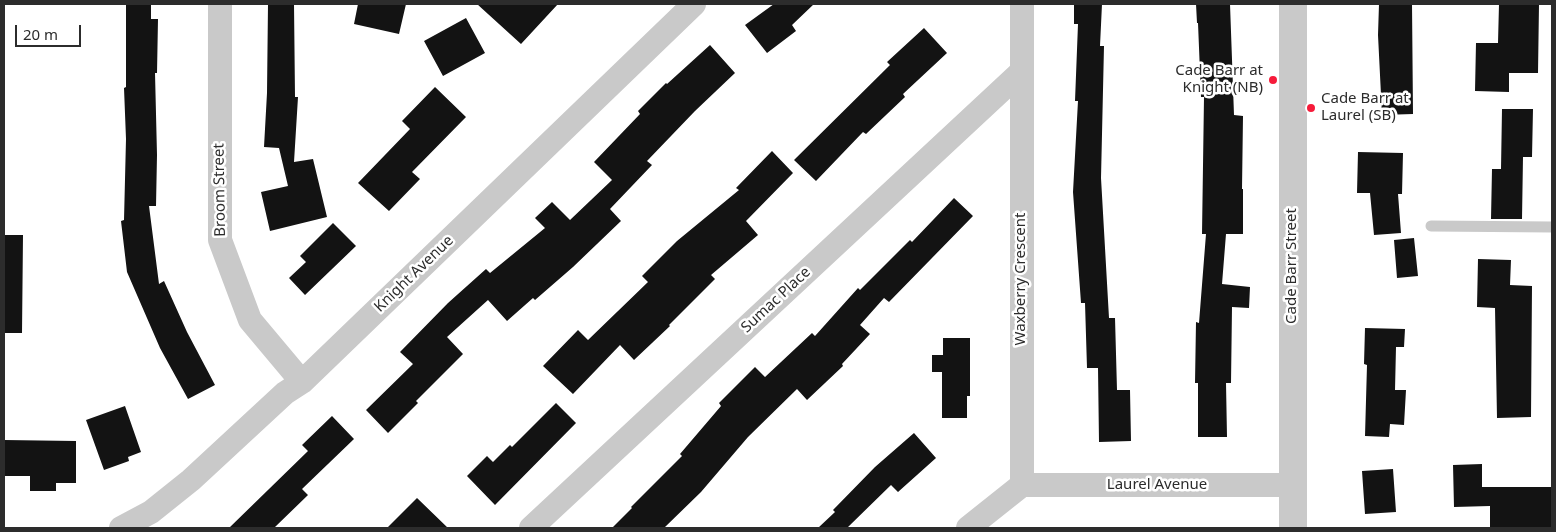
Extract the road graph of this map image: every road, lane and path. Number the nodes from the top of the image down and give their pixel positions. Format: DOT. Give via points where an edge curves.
graph roads {
  1 [pos="220,4"];
  2 [pos="694,4"];
  3 [pos="1022,4"];
  4 [pos="1293,4"];
  5 [pos="1021,72"];
  6 [pos="1431,226"];
  7 [pos="1552,227"];
  8 [pos="302,382"];
  9 [pos="1022,485"];
  10 [pos="1292,485"];
  11 [pos="121,528"];
  12 [pos="531,528"];
  13 [pos="968,528"];
  14 [pos="1293,528"];
  1 -- 8 [label="street, Broom Street" via="220,240 250,320"];
  2 -- 8 [label="street, Knight Avenue"];
  3 -- 5 [label="street, Waxberry Crescent"];
  4 -- 10 [label="street, Cade Barr Street"];
  5 -- 9 [label="street, Waxberry Crescent"];
  5 -- 12 [label="street, Sumac Place"];
  6 -- 7 [label="lane"];
  8 -- 11 [label="street, Knight Avenue" via="285,393 191,480 151,512"];
  9 -- 10 [label="street, Laurel Avenue"];
  9 -- 13 [label="street"];
  10 -- 14 [label="street, Cade Barr Street"];
}
